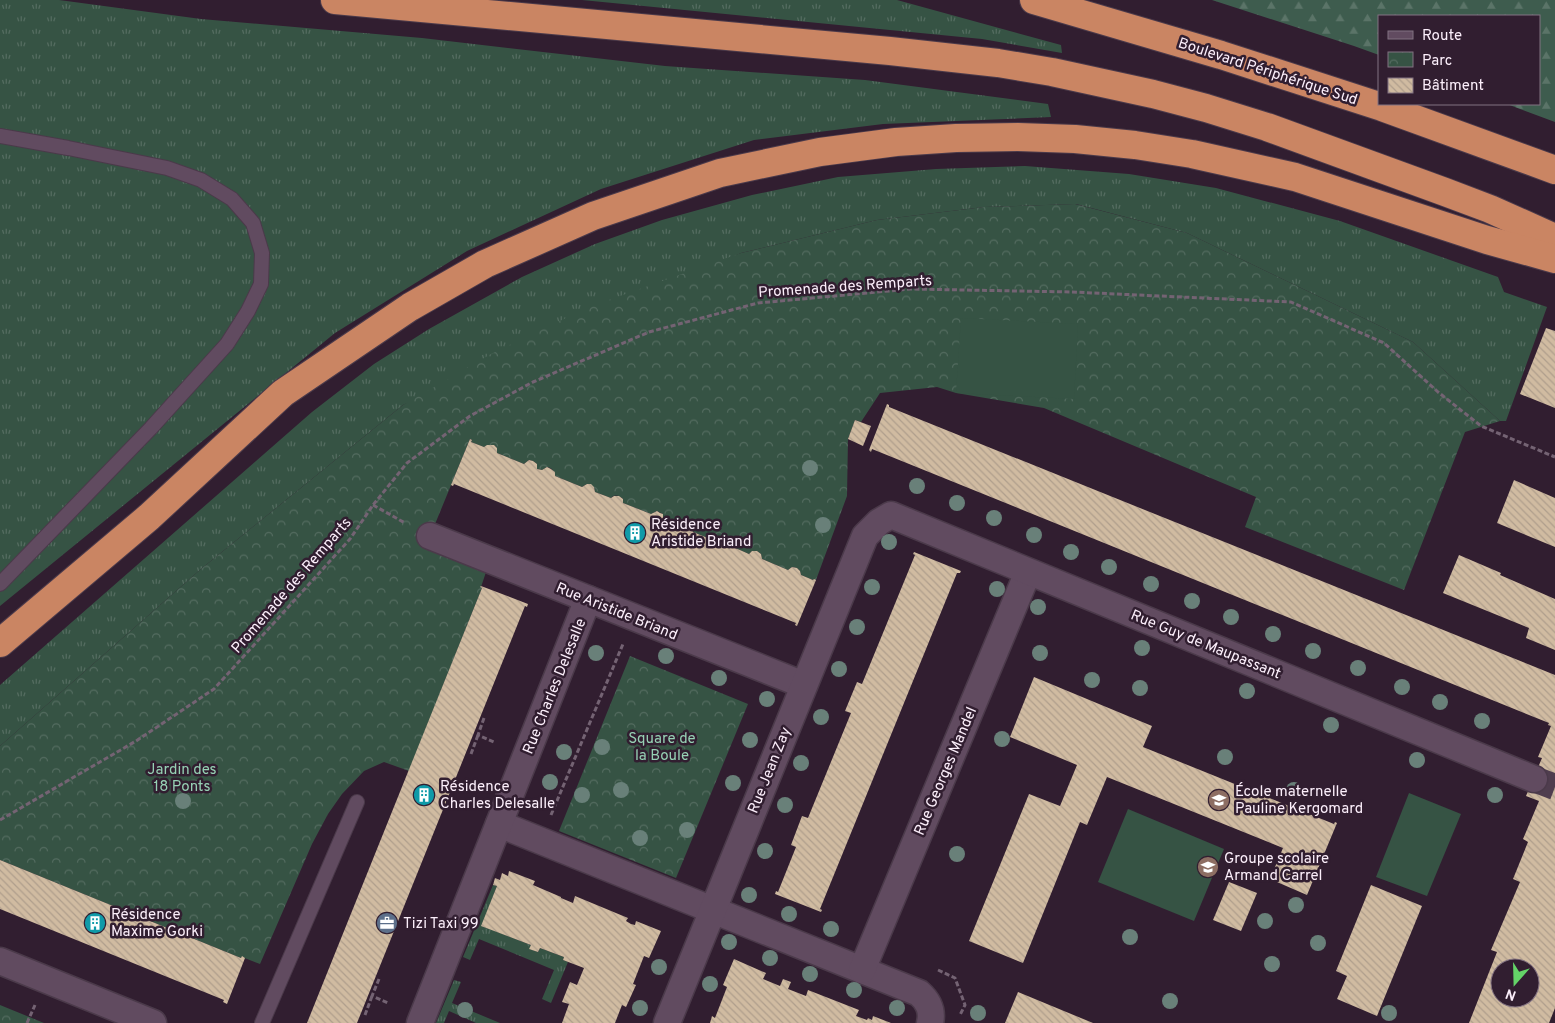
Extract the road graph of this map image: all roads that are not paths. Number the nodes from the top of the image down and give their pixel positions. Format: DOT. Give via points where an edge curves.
graph roads {
  1 [pos="336,0"];
  2 [pos="1034,0"];
  3 [pos="0,136"];
  4 [pos="1555,170"];
  5 [pos="1555,238"];
  6 [pos="1555,259"];
  7 [pos="879,522"];
  8 [pos="430,536"];
  9 [pos="1028,572"];
  10 [pos="0,584"];
  11 [pos="588,600"];
  12 [pos="0,643"];
  13 [pos="804,685"];
  14 [pos="1534,779"];
  15 [pos="358,802"];
  16 [pos="499,824"];
  17 [pos="713,910"];
  18 [pos="0,960"];
  19 [pos="862,970"];
  20 [pos="153,1023"];
  21 [pos="262,1023"];
  22 [pos="420,1023"];
  23 [pos="667,1023"];
  24 [pos="930,1023"];
  1 -- 5 [label="highway" via="899,52 1052,72 1153,94 1267,128 1490,209"];
  2 -- 4 [label="highway, Boulevard Périphérique Sud" via="1382,107"];
  3 -- 10 [label="lane" via="167,168 201,180 232,199 254,223 262,254 260,284 227,344 151,428"];
  6 -- 12 [label="highway" via="1295,177 1201,155 1135,145 1018,137 896,142 820,152 720,173 593,216 485,264 410,307 283,393 149,517"];
  7 -- 9 [label="street, Rue Guy de Maupassant" via="891,515"];
  7 -- 13 [label="street, Rue Jean Zay" via="865,536"];
  8 -- 11 [label="street, Rue Aristide Briand"];
  9 -- 14 [label="street, Rue Guy de Maupassant"];
  9 -- 19 [label="street, Rue Georges Mandel"];
  11 -- 13 [label="street, Rue Aristide Briand"];
  11 -- 16 [label="street, Rue Charles Delesalle"];
  13 -- 17 [label="street, Rue Jean Zay"];
  15 -- 21 [label="lane"];
  16 -- 17 [label="street"];
  16 -- 22 [label="street, Rue Charles Delesalle"];
  17 -- 19 [label="street"];
  17 -- 23 [label="street, Rue Jean Zay"];
  18 -- 20 [label="street"];
  19 -- 24 [label="street" via="919,993 930,1009"];
}
